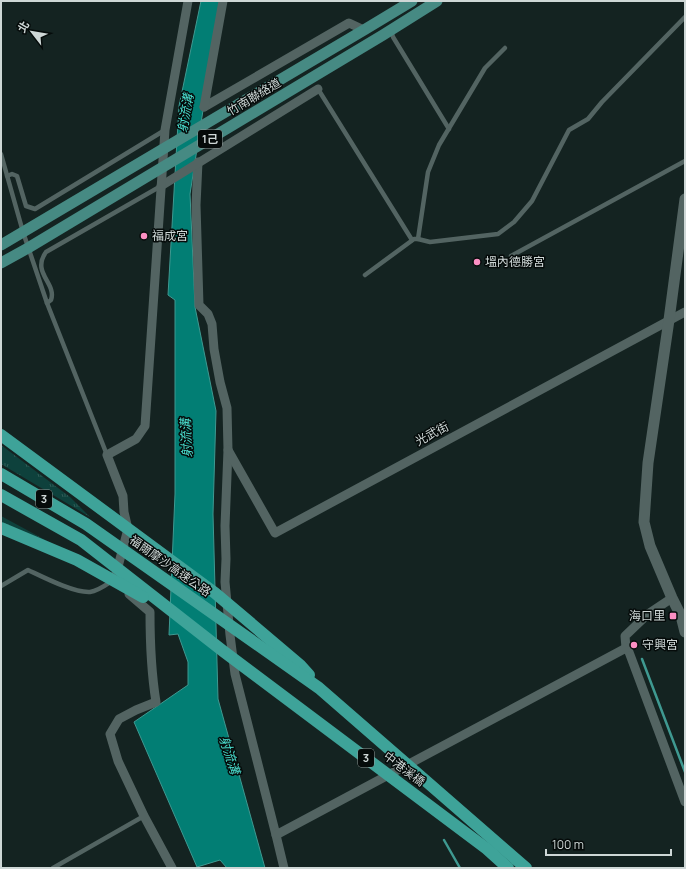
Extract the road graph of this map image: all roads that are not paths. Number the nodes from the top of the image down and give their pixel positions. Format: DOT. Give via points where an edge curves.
graph roads {
  1 [pos="188,1"];
  2 [pos="223,1"];
  3 [pos="412,1"];
  4 [pos="431,2"];
  5 [pos="685,17"];
  6 [pos="364,30"];
  7 [pos="387,32"];
  8 [pos="505,48"];
  9 [pos="318,89"];
  10 [pos="449,129"];
  11 [pos="165,130"];
  12 [pos="1,154"];
  13 [pos="685,161"];
  14 [pos="198,162"];
  15 [pos="7,176"];
  16 [pos="161,186"];
  17 [pos="685,199"];
  18 [pos="26,230"];
  19 [pos="418,239"];
  20 [pos="412,240"];
  21 [pos="1,245"];
  22 [pos="32,246"];
  23 [pos="511,256"];
  24 [pos="1,263"];
  25 [pos="364,275"];
  26 [pos="47,303"];
  27 [pos="685,312"];
  28 [pos="669,320"];
  29 [pos="1,435"];
  30 [pos="228,450"];
  31 [pos="107,455"];
  32 [pos="1,474"];
  33 [pos="1,495"];
  34 [pos="1,528"];
  35 [pos="114,580"];
  36 [pos="1,586"];
  37 [pos="672,598"];
  38 [pos="683,615"];
  39 [pos="685,632"];
  40 [pos="626,648"];
  41 [pos="223,651"];
  42 [pos="319,688"];
  43 [pos="685,802"];
  44 [pos="144,816"];
  45 [pos="276,835"];
  46 [pos="53,868"];
  47 [pos="172,868"];
  48 [pos="284,868"];
  49 [pos="508,868"];
  50 [pos="526,868"];
  1 -- 11 [label="street"];
  2 -- 6 [label="street" via="204,107 349,23"];
  3 -- 6 [label="main road, 竹南聯絡道 / 1己"];
  4 -- 7 [label="main road, 竹南聯絡道 / 1己"];
  5 -- 19 [label="lane" via="588,119 569,130 532,201 514,222 498,234 430,242"];
  6 -- 18 [label="main road, 竹南聯絡道 / 1己"];
  7 -- 10 [label="lane" via="393,37"];
  7 -- 22 [label="main road, 竹南聯絡道 / 1己"];
  8 -- 10 [label="lane" via="485,68"];
  9 -- 14 [label="street"];
  9 -- 20 [label="lane"];
  10 -- 19 [label="lane" via="428,172"];
  11 -- 15 [label="lane" via="35,209 26,206 17,176"];
  11 -- 16 [label="street"];
  12 -- 15 [label="lane"];
  13 -- 23 [label="lane"];
  14 -- 16 [label="street"];
  14 -- 30 [label="street" via="196,205 199,305 208,314 212,324 214,349 227,408"];
  15 -- 18 [label="lane"];
  16 -- 26 [label="lane" via="46,252 40,264 52,293 51,300"];
  16 -- 31 [label="street" via="145,426 136,439"];
  17 -- 28 [label="street"];
  18 -- 21 [label="main road, 竹南聯絡道 / 1己"];
  18 -- 22 [label="lane"];
  19 -- 20 [label="lane"];
  20 -- 25 [label="lane"];
  22 -- 24 [label="main road, 竹南聯絡道 / 1己"];
  22 -- 26 [label="lane"];
  26 -- 31 [label="lane"];
  27 -- 28 [label="street, 光武街"];
  28 -- 30 [label="street, 光武街" via="275,533"];
  28 -- 37 [label="street" via="648,463 644,522 650,546"];
  29 -- 42 [label="highway" via="215,593 300,665"];
  30 -- 45 [label="street" via="225,582 230,635 235,674"];
  31 -- 35 [label="street" via="123,496 128,529"];
  32 -- 42 [label="highway, 福爾摩沙高速公路 / 3" via="86,524"];
  33 -- 41 [label="highway, 3" via="80,540"];
  34 -- 41 [label="highway" via="78,560 150,602"];
  35 -- 36 [label="lane" via="91,592 79,591 28,570"];
  35 -- 44 [label="street" via="150,612 150,650 156,702 119,719 110,734 118,761"];
  37 -- 38 [label="street"];
  37 -- 40 [label="street" via="648,614 625,636"];
  38 -- 39 [label="street"];
  40 -- 43 [label="street"];
  40 -- 45 [label="street"];
  41 -- 49 [label="highway, 中港溪橋 / 3" via="487,849"];
  42 -- 50 [label="highway, 中港溪橋 / 3"];
  44 -- 46 [label="lane"];
  44 -- 47 [label="street"];
  45 -- 48 [label="street"];
}
